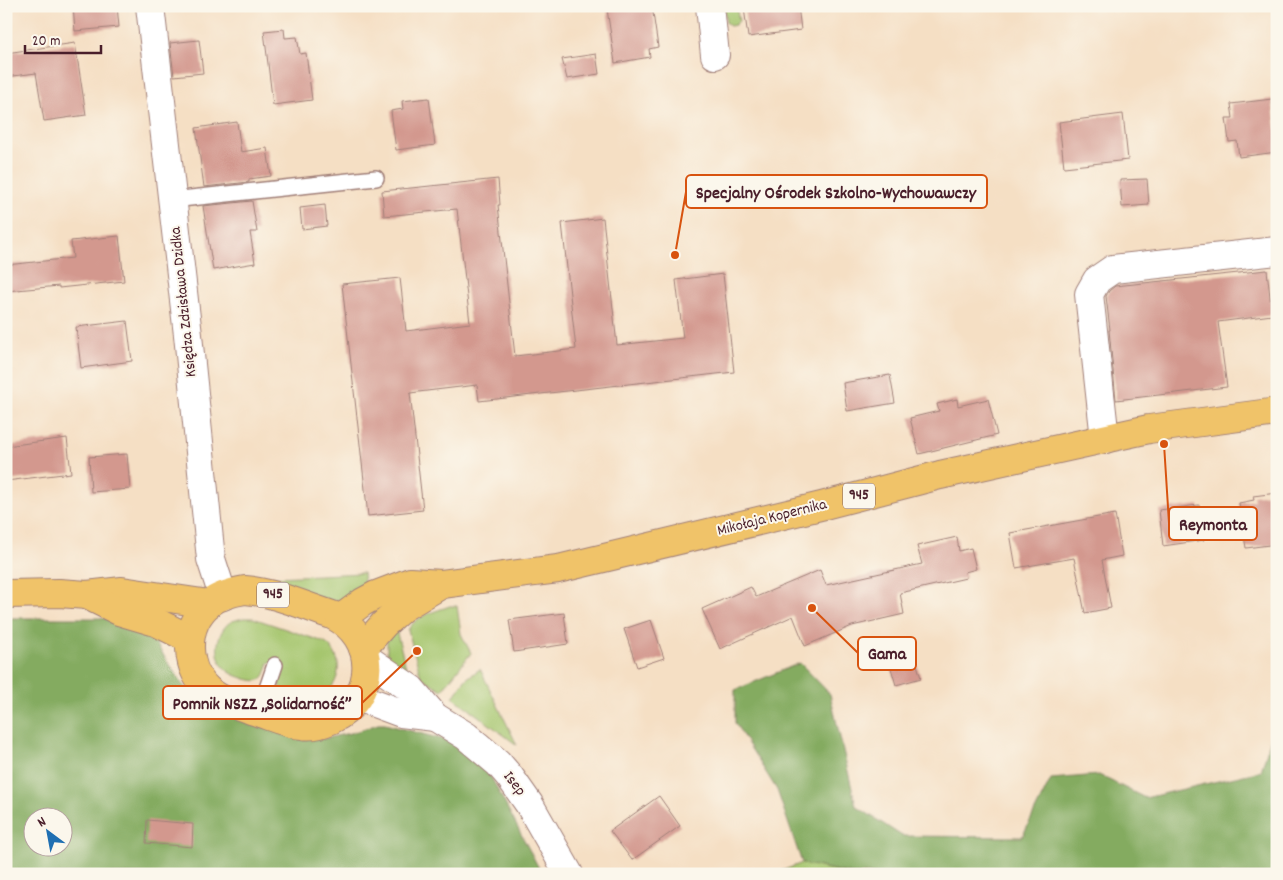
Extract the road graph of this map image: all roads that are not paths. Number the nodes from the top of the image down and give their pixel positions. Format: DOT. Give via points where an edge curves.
graph roads {
  1 [pos="150,6"];
  2 [pos="710,6"];
  3 [pos="714,55"];
  4 [pos="376,178"];
  5 [pos="172,200"];
  6 [pos="1277,251"];
  7 [pos="1277,412"];
  8 [pos="1105,439"];
  9 [pos="442,584"];
  10 [pos="6,594"];
  11 [pos="87,595"];
  12 [pos="216,600"];
  13 [pos="340,619"];
  14 [pos="190,638"];
  15 [pos="364,653"];
  16 [pos="276,665"];
  17 [pos="358,697"];
  18 [pos="259,712"];
  19 [pos="435,717"];
  20 [pos="569,874"];
  1 -- 5 [label="street, Księdza Zdzisława Dzidka"];
  2 -- 3 [label="street"];
  4 -- 5 [label="lane"];
  5 -- 12 [label="street, Księdza Zdzisława Dzidka"];
  6 -- 8 [label="street" via="1113,269 1097,280 1089,294"];
  7 -- 8 [label="main road, Mikołaja Kopernika / 945" via="1149,429"];
  8 -- 9 [label="main road, Mikołaja Kopernika / 945" via="940,475 558,569"];
  9 -- 13 [label="main road, Mikołaja Kopernika / 945" via="410,582 363,602"];
  9 -- 15 [label="main road, Mikołaja Kopernika / 945" via="402,608 384,624"];
  10 -- 11 [label="main road, 945"];
  11 -- 12 [label="main road, 945" via="122,591"];
  11 -- 14 [label="main road, 945"];
  12 -- 13 [label="main road, 945" via="235,592 256,591"];
  12 -- 14 [label="main road" via="195,622"];
  13 -- 15 [label="main road, 945" via="352,630"];
  14 -- 18 [label="main road" via="190,659 204,686 224,700"];
  15 -- 17 [label="main road" via="365,681"];
  15 -- 19 [label="street, Isep" via="411,689"];
  16 -- 18 [label="lane"];
  17 -- 18 [label="main road" via="338,717 314,726 302,726"];
  17 -- 19 [label="street, Isep" via="401,713"];
  19 -- 20 [label="street, Isep" via="476,743 510,777"];
}
